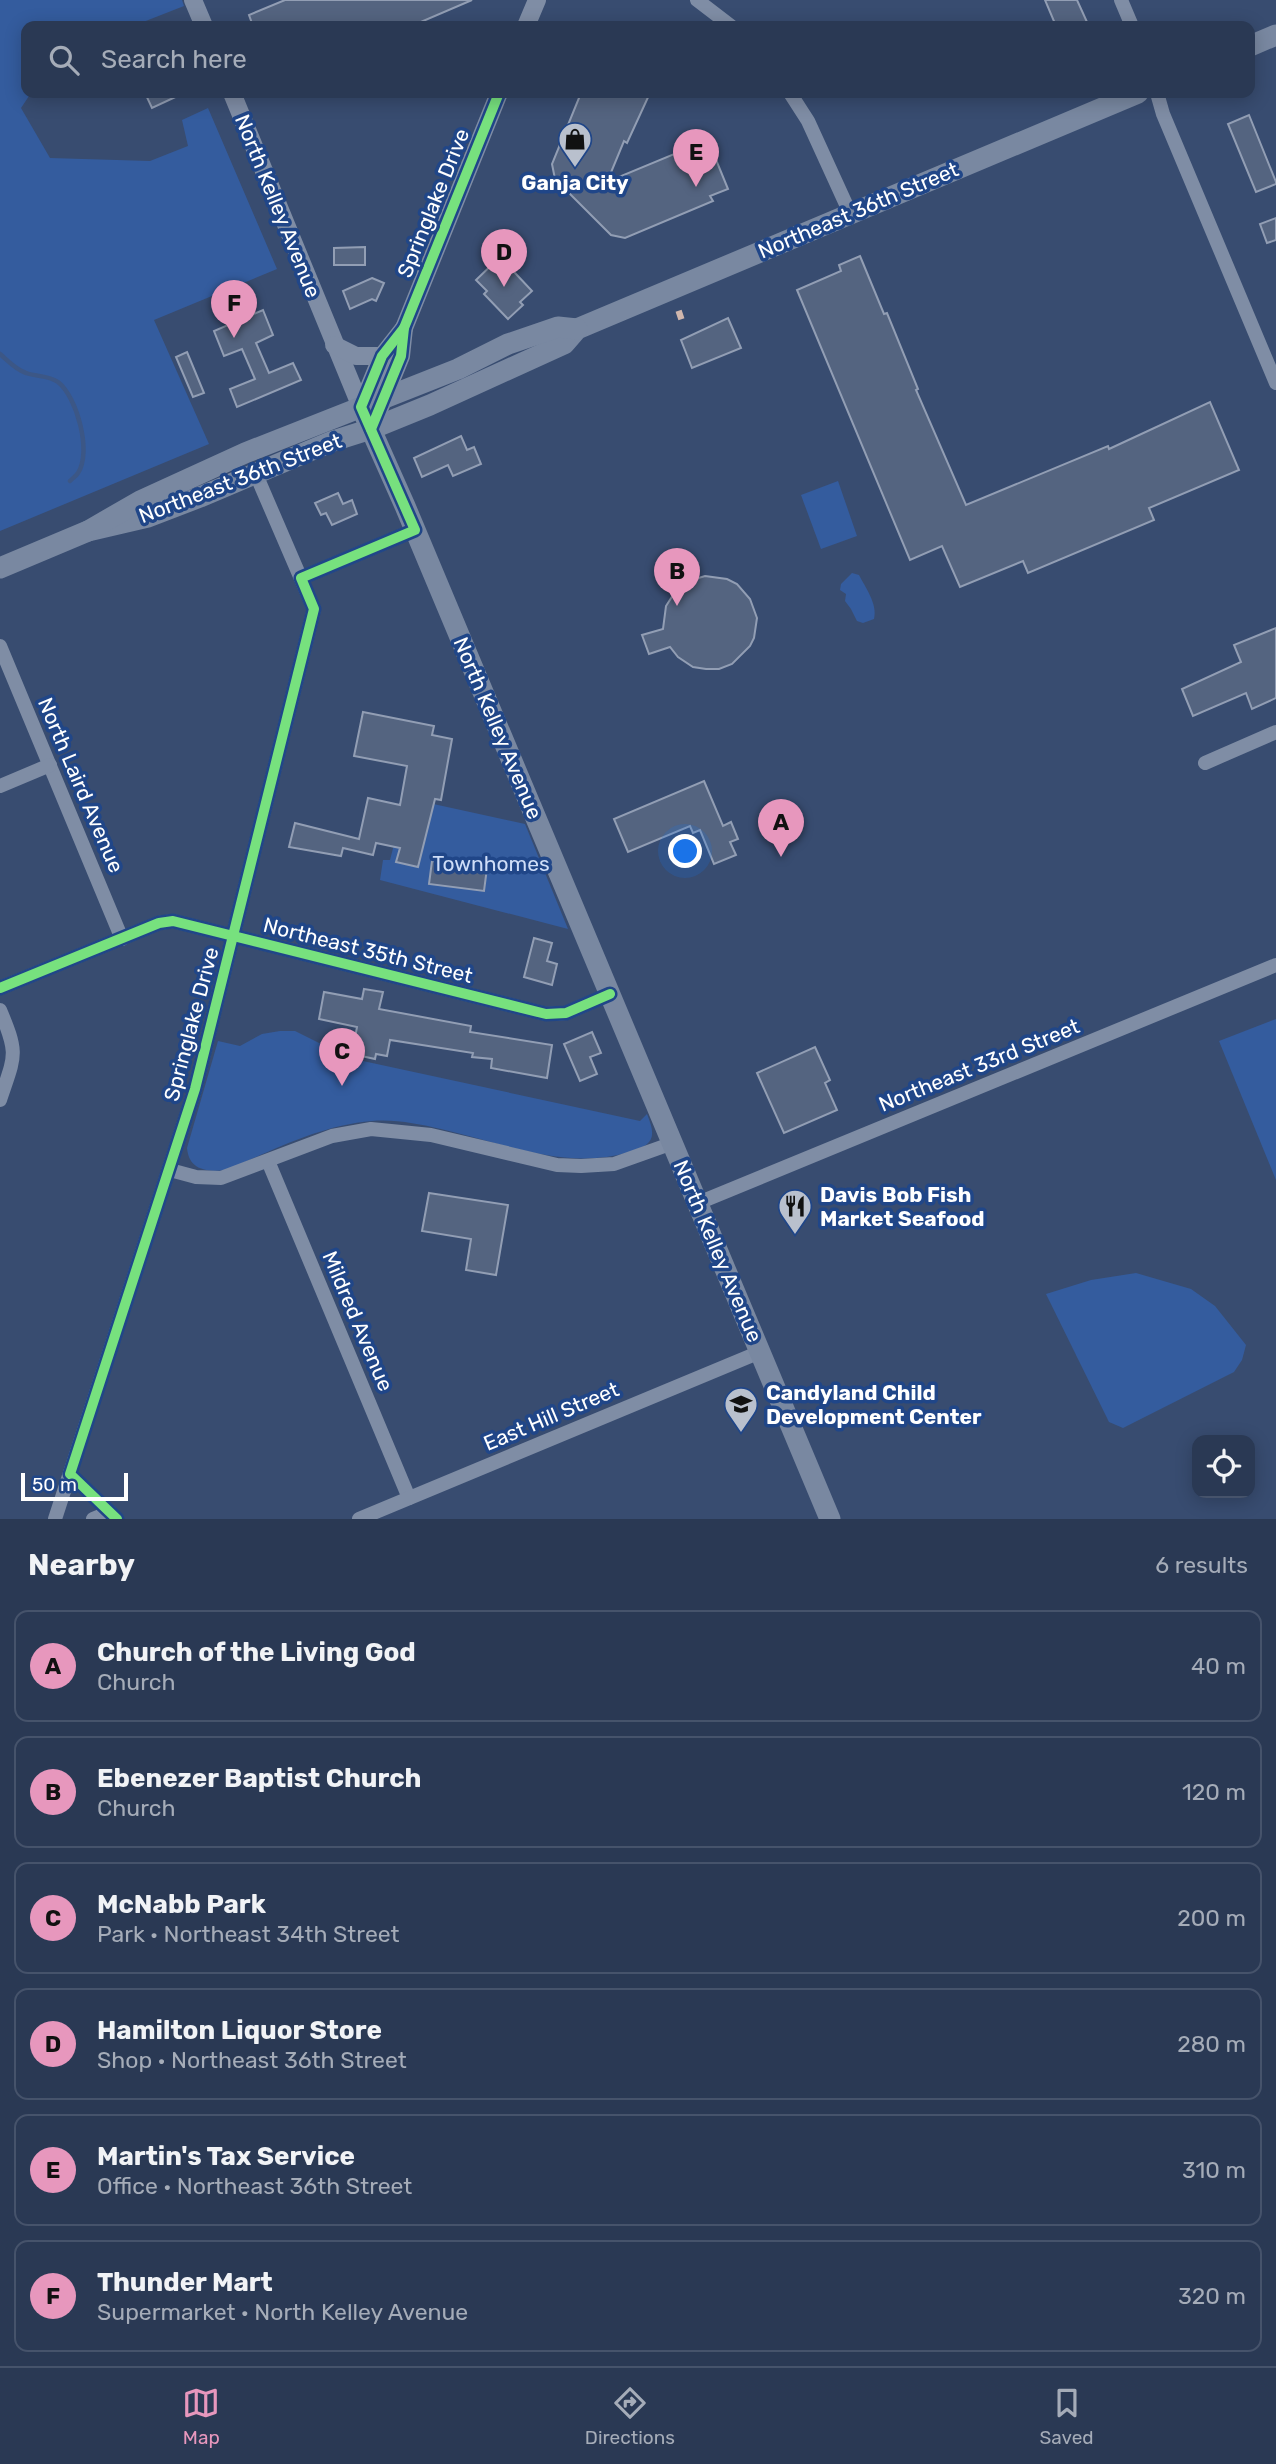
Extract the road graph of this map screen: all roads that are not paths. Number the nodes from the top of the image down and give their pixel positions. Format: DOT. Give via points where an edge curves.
graph roads {
  1 [pos="192,0"];
  2 [pos="537,0"];
  3 [pos="697,0"];
  4 [pos="1121,0"];
  5 [pos="202,21"];
  6 [pos="528,21"];
  7 [pos="724,21"];
  8 [pos="1130,21"];
  9 [pos="1276,35"];
  10 [pos="1255,44"];
  11 [pos="234,98"];
  12 [pos="497,98"];
  13 [pos="793,98"];
  14 [pos="1126,98"];
  15 [pos="1158,98"];
  16 [pos="850,213"];
  17 [pos="404,328"];
  18 [pos="577,328"];
  19 [pos="334,345"];
  20 [pos="382,356"];
  21 [pos="1276,383"];
  22 [pos="384,399"];
  23 [pos="361,407"];
  24 [pos="371,429"];
  25 [pos="250,463"];
  26 [pos="415,530"];
  27 [pos="0,568"];
  28 [pos="301,578"];
  29 [pos="0,646"];
  30 [pos="1276,733"];
  31 [pos="1205,762"];
  32 [pos="50,765"];
  33 [pos="0,786"];
  34 [pos="234,937"];
  35 [pos="122,939"];
  36 [pos="1276,965"];
  37 [pos="0,988"];
  38 [pos="610,994"];
  39 [pos="0,1010"];
  40 [pos="0,1100"];
  41 [pos="673,1143"];
  42 [pos="268,1161"];
  43 [pos="170,1170"];
  44 [pos="698,1203"];
  45 [pos="760,1352"];
  46 [pos="69,1474"];
  47 [pos="409,1498"];
  48 [pos="114,1516"];
  49 [pos="55,1519"];
  50 [pos="93,1519"];
  51 [pos="359,1519"];
  52 [pos="830,1519"];
  1 -- 5 [label="street"];
  2 -- 6 [label="street"];
  3 -- 7 [label="street"];
  4 -- 8 [label="street"];
  9 -- 10 [label="main road"];
  11 -- 19 [label="street, North Kelley Avenue"];
  12 -- 17 [label="street, Springlake Drive"];
  13 -- 16 [label="street"];
  14 -- 16 [label="main road, Northeast 36th Street"];
  15 -- 21 [label="street"];
  16 -- 18 [label="main road, Northeast 36th Street"];
  17 -- 20 [label="street, Springlake Drive"];
  17 -- 22 [label="street, Springlake Drive" via="401,356"];
  18 -- 22 [label="main road, Northeast 36th Street" via="558,327 508,344"];
  18 -- 24 [label="main road, Northeast 36th Street" via="554,349"];
  19 -- 20 [label="street" via="356,356"];
  19 -- 23 [label="street, North Kelley Avenue"];
  20 -- 23 [label="street, Springlake Drive"];
  22 -- 23 [label="main road, Northeast 36th Street"];
  22 -- 24 [label="street, Springlake Drive"];
  23 -- 24 [label="main road, North Kelley Avenue"];
  23 -- 25 [label="main road, Northeast 36th Street"];
  24 -- 25 [label="main road, Northeast 36th Street"];
  24 -- 26 [label="main road, North Kelley Avenue"];
  25 -- 27 [label="main road, Northeast 36th Street" via="148,517 88,531"];
  25 -- 28 [label="street, Springlake Drive"];
  26 -- 28 [label="street"];
  26 -- 38 [label="main road, North Kelley Avenue"];
  28 -- 34 [label="street, Springlake Drive" via="314,609"];
  29 -- 32 [label="street, North Laird Avenue"];
  30 -- 31 [label="street"];
  32 -- 33 [label="street"];
  32 -- 35 [label="street, North Laird Avenue"];
  34 -- 35 [label="street, Northeast 35th Street" via="173,921"];
  34 -- 38 [label="street, Northeast 35th Street" via="547,1014 566,1013"];
  34 -- 43 [label="street, Springlake Drive"];
  35 -- 37 [label="street, Northeast 35th Street"];
  36 -- 44 [label="street, Northeast 33rd Street"];
  38 -- 41 [label="main road, North Kelley Avenue"];
  39 -- 40 [label="street" via="14,1051"];
  41 -- 42 [label="street" via="614,1164 569,1166 431,1135 371,1129 332,1136"];
  41 -- 44 [label="main road, North Kelley Avenue"];
  42 -- 43 [label="street" via="215,1180"];
  42 -- 47 [label="street, Mildred Avenue"];
  43 -- 46 [label="street, Springlake Drive"];
  44 -- 45 [label="main road, North Kelley Avenue"];
  45 -- 47 [label="street, East Hill Street"];
  45 -- 52 [label="main road, North Kelley Avenue"];
  46 -- 48 [label="street"];
  46 -- 49 [label="street, Springlake Drive"];
  47 -- 51 [label="street, East Hill Street"];
  48 -- 50 [label="street"];
}
